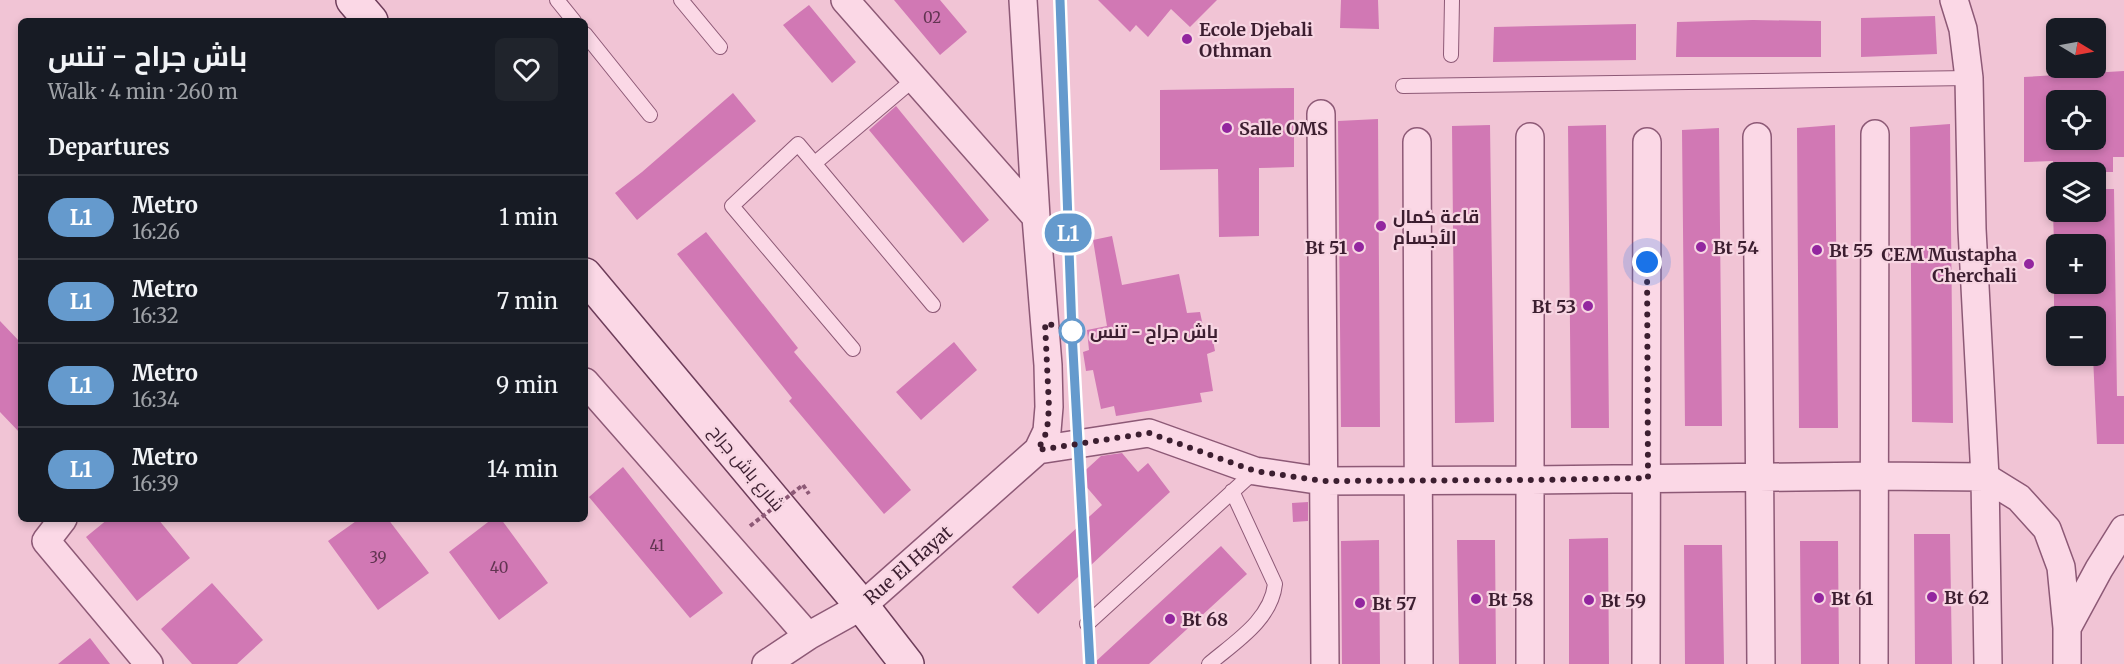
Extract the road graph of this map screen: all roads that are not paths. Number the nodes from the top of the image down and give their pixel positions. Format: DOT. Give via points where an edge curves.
graph roads {
  1 [pos="353,0"];
  2 [pos="557,0"];
  3 [pos="681,0"];
  4 [pos="845,0"];
  5 [pos="1023,0"];
  6 [pos="1452,0"];
  7 [pos="1954,0"];
  8 [pos="368,18"];
  9 [pos="572,18"];
  10 [pos="588,38"];
  11 [pos="720,47"];
  12 [pos="1451,55"];
  13 [pos="1969,78"];
  14 [pos="913,80"];
  15 [pos="1403,86"];
  16 [pos="1321,114"];
  17 [pos="650,115"];
  18 [pos="1875,134"];
  19 [pos="1530,137"];
  20 [pos="1757,137"];
  21 [pos="1417,142"];
  22 [pos="1647,142"];
  23 [pos="815,163"];
  24 [pos="1036,217"];
  25 [pos="588,278"];
  26 [pos="933,305"];
  27 [pos="854,349"];
  28 [pos="588,385"];
  29 [pos="1038,450"];
  30 [pos="1255,471"];
  31 [pos="1875,476"];
  32 [pos="1760,477"];
  33 [pos="1984,477"];
  34 [pos="1648,478"];
  35 [pos="1531,480"];
  36 [pos="1323,481"];
  37 [pos="1418,481"];
  38 [pos="1232,491"];
  39 [pos="61,522"];
  40 [pos="2124,530"];
  41 [pos="862,606"];
  42 [pos="1087,624"];
  43 [pos="2067,628"];
  44 [pos="808,636"];
  45 [pos="149,664"];
  46 [pos="766,664"];
  47 [pos="907,664"];
  48 [pos="1209,664"];
  49 [pos="1325,664"];
  50 [pos="1419,664"];
  51 [pos="1530,664"];
  52 [pos="1646,664"];
  53 [pos="1761,664"];
  54 [pos="1874,664"];
  55 [pos="1988,664"];
  56 [pos="2067,664"];
  1 -- 8 [label="main road"];
  2 -- 9 [label="lane"];
  3 -- 11 [label="lane"];
  4 -- 14 [label="street"];
  5 -- 24 [label="street"];
  6 -- 12 [label="lane"];
  7 -- 13 [label="street" via="1963,28"];
  10 -- 17 [label="lane"];
  13 -- 15 [label="lane"];
  13 -- 33 [label="street"];
  14 -- 23 [label="lane"];
  14 -- 24 [label="street"];
  16 -- 36 [label="street"];
  18 -- 31 [label="street"];
  19 -- 35 [label="street"];
  20 -- 32 [label="street"];
  21 -- 37 [label="street"];
  22 -- 34 [label="street"];
  23 -- 26 [label="lane"];
  23 -- 27 [label="lane" via="798,144 732,206"];
  24 -- 29 [label="street" via="1049,407 1047,431"];
  25 -- 41 [label="main road, شارع باش جراح"];
  28 -- 44 [label="street"];
  29 -- 30 [label="street" via="1149,433"];
  29 -- 41 [label="street, Rue El Hayat"];
  30 -- 36 [label="street"];
  30 -- 38 [label="lane"];
  31 -- 32 [label="street"];
  31 -- 33 [label="street"];
  31 -- 54 [label="street"];
  32 -- 34 [label="street"];
  32 -- 53 [label="street"];
  33 -- 43 [label="street" via="2019,498 2048,529 2061,567"];
  33 -- 55 [label="street"];
  34 -- 35 [label="street"];
  34 -- 52 [label="street"];
  35 -- 37 [label="street"];
  35 -- 51 [label="street"];
  36 -- 37 [label="street"];
  36 -- 49 [label="street"];
  37 -- 50 [label="street"];
  38 -- 42 [label="lane"];
  38 -- 48 [label="lane" via="1275,584 1274,596 1263,617"];
  39 -- 45 [label="street" via="46,541"];
  40 -- 43 [label="street"];
  41 -- 44 [label="street, Rue El Hayat"];
  41 -- 47 [label="main road, شارع باش جراح"];
  43 -- 56 [label="street"];
  44 -- 46 [label="street, Rue El Hayat"];
}
